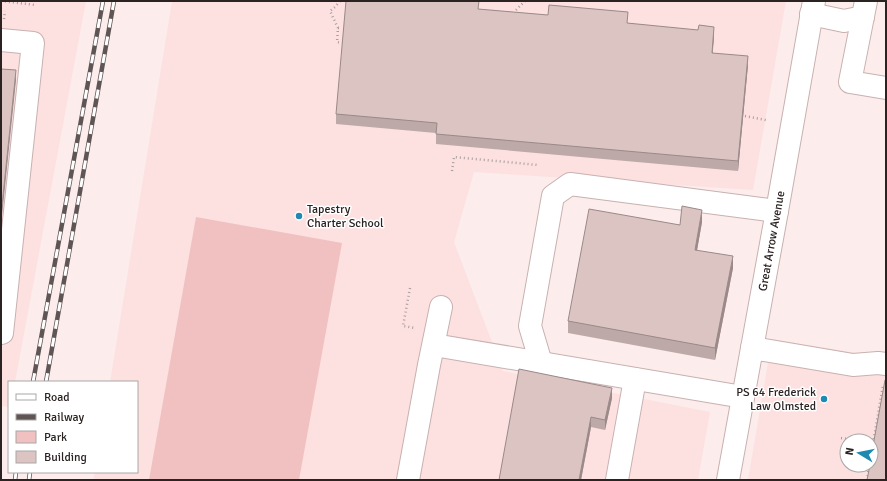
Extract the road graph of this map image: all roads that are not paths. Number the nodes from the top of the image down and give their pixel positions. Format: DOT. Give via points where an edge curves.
graph roads {
  1 [pos="812,7"];
  2 [pos="865,9"];
  3 [pos="1,40"];
  4 [pos="886,88"];
  5 [pos="777,211"];
  6 [pos="441,307"];
  7 [pos="1,332"];
  8 [pos="434,345"];
  9 [pos="752,348"];
  10 [pos="541,363"];
  11 [pos="885,372"];
  12 [pos="635,379"];
  13 [pos="743,397"];
  14 [pos="408,480"];
  15 [pos="617,480"];
  16 [pos="728,480"];
  1 -- 2 [label="street" via="844,21"];
  1 -- 5 [label="street, Great Arrow Avenue"];
  2 -- 4 [label="street" via="850,82"];
  3 -- 7 [label="street" via="33,43"];
  5 -- 9 [label="street, Great Arrow Avenue"];
  5 -- 10 [label="street" via="570,184 554,196 530,326"];
  6 -- 8 [label="street"];
  8 -- 10 [label="street"];
  8 -- 14 [label="street"];
  9 -- 11 [label="street" via="853,365 878,363"];
  9 -- 13 [label="street, Great Arrow Avenue"];
  10 -- 12 [label="street"];
  12 -- 13 [label="street"];
  12 -- 15 [label="street"];
  13 -- 16 [label="street, Great Arrow Avenue"];
}
